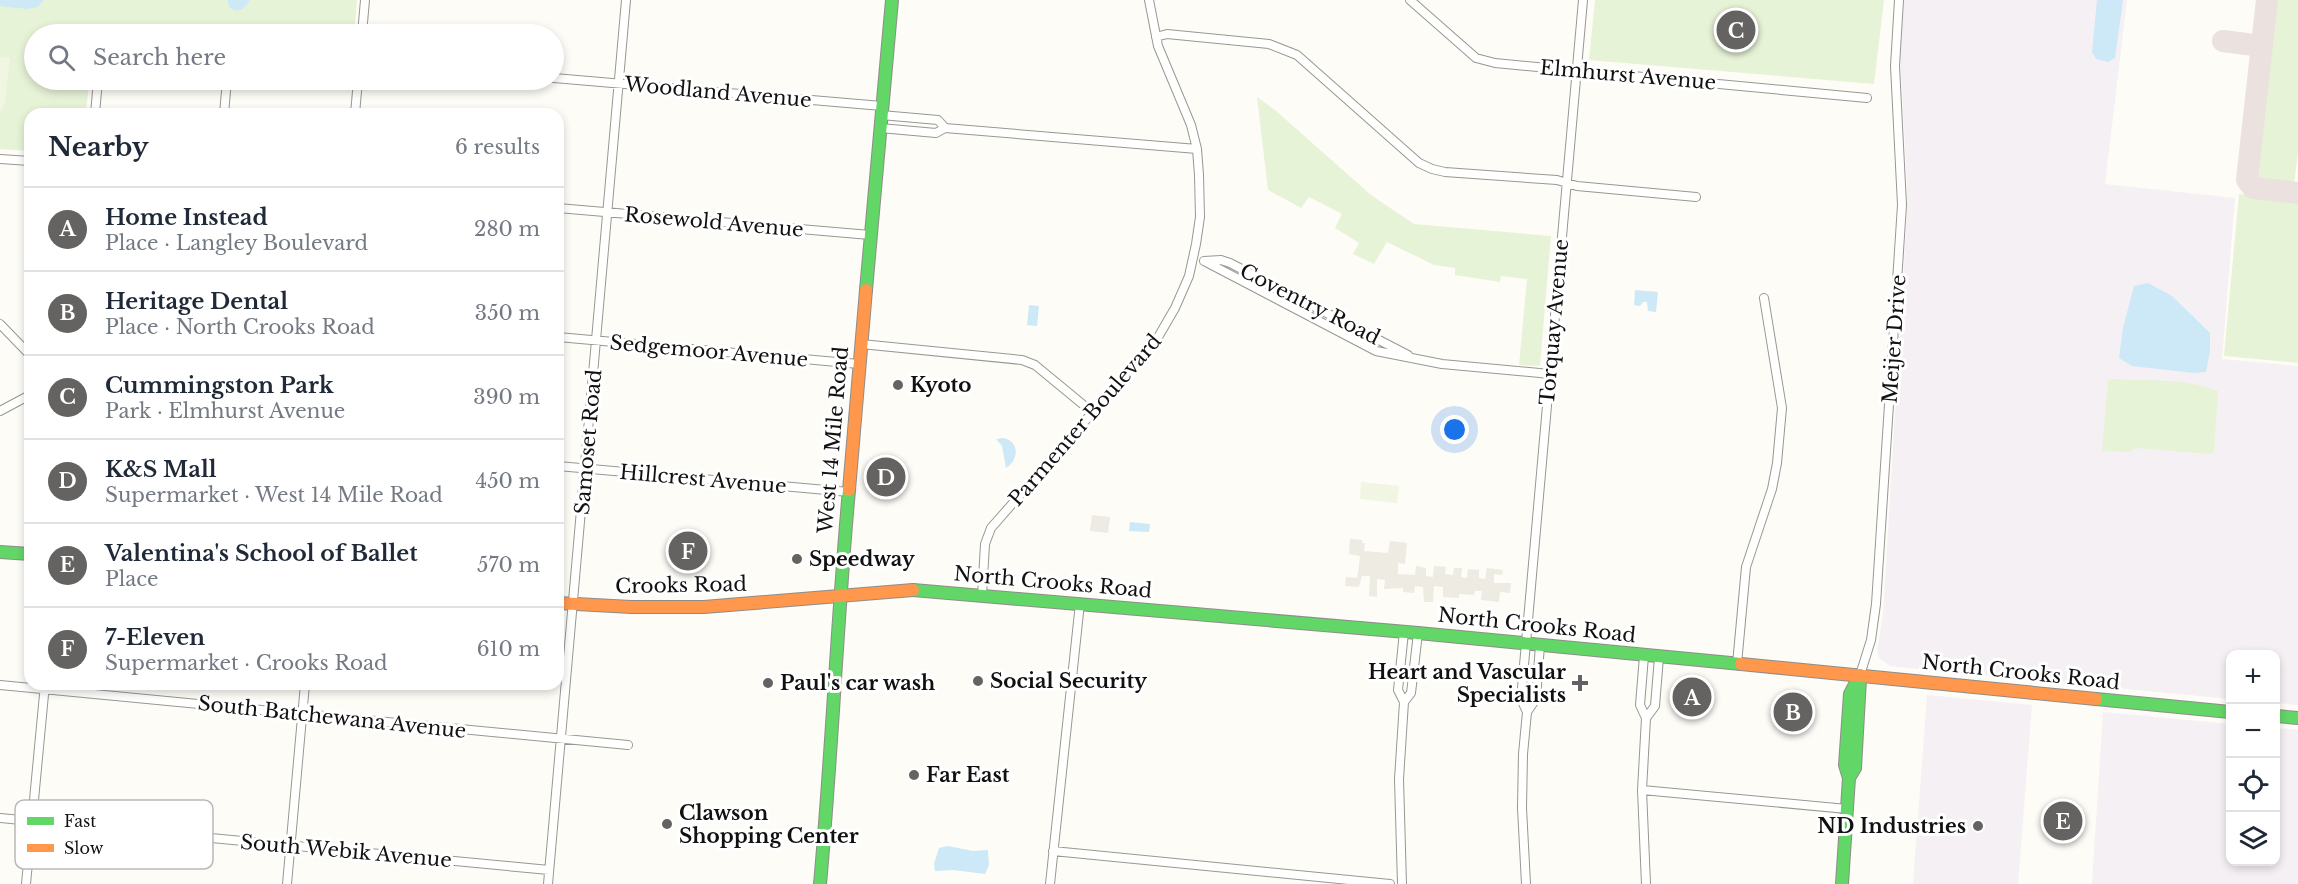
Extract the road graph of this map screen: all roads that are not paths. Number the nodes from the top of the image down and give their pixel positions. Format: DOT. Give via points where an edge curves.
graph roads {
  1 [pos="365,0"];
  2 [pos="626,0"];
  3 [pos="892,0"];
  4 [pos="1149,0"];
  5 [pos="1410,0"];
  6 [pos="1583,0"];
  7 [pos="1899,0"];
  8 [pos="363,24"];
  9 [pos="1156,37"];
  10 [pos="1577,71"];
  11 [pos="564,79"];
  12 [pos="619,84"];
  13 [pos="97,90"];
  14 [pos="226,90"];
  15 [pos="357,90"];
  16 [pos="1867,98"];
  17 [pos="96,108"];
  18 [pos="225,108"];
  19 [pos="356,108"];
  20 [pos="882,110"];
  21 [pos="880,128"];
  22 [pos="945,128"];
  23 [pos="1197,149"];
  24 [pos="0,159"];
  25 [pos="24,161"];
  26 [pos="1566,183"];
  27 [pos="1696,197"];
  28 [pos="564,208"];
  29 [pos="607,212"];
  30 [pos="870,235"];
  31 [pos="1193,259"];
  32 [pos="1764,298"];
  33 [pos="0,324"];
  34 [pos="564,337"];
  35 [pos="596,340"];
  36 [pos="861,344"];
  37 [pos="24,349"];
  38 [pos="860,364"];
  39 [pos="1550,374"];
  40 [pos="24,398"];
  41 [pos="0,411"];
  42 [pos="1092,412"];
  43 [pos="564,467"];
  44 [pos="586,469"];
  45 [pos="849,492"];
  46 [pos="0,552"];
  47 [pos="24,554"];
  48 [pos="840,595"];
  49 [pos="982,596"];
  50 [pos="564,603"];
  51 [pos="1080,603"];
  52 [pos="574,604"];
  53 [pos="1404,632"];
  54 [pos="1418,633"];
  55 [pos="1526,644"];
  56 [pos="1540,645"];
  57 [pos="1644,656"];
  58 [pos="1659,657"];
  59 [pos="1737,664"];
  60 [pos="1860,675"];
  61 [pos="0,685"];
  62 [pos="24,686"];
  63 [pos="45,690"];
  64 [pos="74,690"];
  65 [pos="304,690"];
  66 [pos="1404,702"];
  67 [pos="1527,712"];
  68 [pos="2226,712"];
  69 [pos="302,714"];
  70 [pos="2280,716"];
  71 [pos="1646,718"];
  72 [pos="2298,718"];
  73 [pos="562,738"];
  74 [pos="628,745"];
  75 [pos="1642,790"];
  76 [pos="34,800"];
  77 [pos="1847,809"];
  78 [pos="0,818"];
  79 [pos="15,819"];
  80 [pos="213,839"];
  81 [pos="290,846"];
  82 [pos="1053,851"];
  83 [pos="27,869"];
  84 [pos="549,870"];
  85 [pos="26,884"];
  86 [pos="286,884"];
  87 [pos="548,884"];
  88 [pos="820,884"];
  89 [pos="1050,884"];
  90 [pos="1390,884"];
  91 [pos="1402,884"];
  92 [pos="1526,884"];
  93 [pos="1646,884"];
  94 [pos="1842,884"];
  1 -- 8 [label="street"];
  2 -- 12 [label="street, Samoset Road"];
  3 -- 20 [label="main road, West 14 Mile Road"];
  4 -- 9 [label="street, Parmenter Boulevard"];
  5 -- 10 [label="street, Elmhurst Avenue" via="1476,58"];
  6 -- 10 [label="street, Torquay Avenue"];
  7 -- 60 [label="street, Meijer Drive" via="1895,66 1901,181 1899,251 1876,610"];
  9 -- 23 [label="street, Parmenter Boulevard"];
  9 -- 26 [label="street" via="1167,34 1280,47 1297,55 1425,167"];
  10 -- 16 [label="street, Elmhurst Avenue"];
  10 -- 26 [label="street, Torquay Avenue"];
  11 -- 12 [label="street, Woodland Avenue"];
  12 -- 20 [label="street, Woodland Avenue"];
  12 -- 29 [label="street, Samoset Road"];
  13 -- 17 [label="street"];
  14 -- 18 [label="street"];
  15 -- 19 [label="street"];
  20 -- 21 [label="main road, West 14 Mile Road"];
  20 -- 22 [label="street, Woodland Avenue" via="938,120"];
  21 -- 22 [label="street, Woodland Avenue" via="936,133"];
  21 -- 30 [label="main road, West 14 Mile Road"];
  22 -- 23 [label="street, Woodland Avenue"];
  23 -- 31 [label="street, Parmenter Boulevard" via="1200,218"];
  24 -- 25 [label="street"];
  26 -- 27 [label="street"];
  26 -- 39 [label="street, Torquay Avenue"];
  28 -- 29 [label="street, Rosewold Avenue"];
  29 -- 30 [label="street, Rosewold Avenue"];
  29 -- 35 [label="street, Samoset Road"];
  30 -- 36 [label="main road, West 14 Mile Road"];
  31 -- 39 [label="street, Coventry Road" via="1206,262 1376,351 1442,364"];
  31 -- 42 [label="street, Parmenter Boulevard" via="1182,293 1157,339"];
  32 -- 59 [label="street" via="1782,408 1772,489 1746,567"];
  33 -- 37 [label="street"];
  34 -- 35 [label="street, Sedgemoor Avenue"];
  35 -- 38 [label="street, Sedgemoor Avenue"];
  35 -- 44 [label="street, Samoset Road"];
  36 -- 38 [label="main road, West 14 Mile Road"];
  36 -- 42 [label="street" via="1022,360 1035,365"];
  38 -- 45 [label="main road, West 14 Mile Road"];
  39 -- 55 [label="street, Torquay Avenue"];
  40 -- 41 [label="street"];
  42 -- 49 [label="street, Parmenter Boulevard" via="991,528 985,544"];
  43 -- 44 [label="street, Hillcrest Avenue"];
  44 -- 45 [label="street, Hillcrest Avenue"];
  44 -- 52 [label="street, Samoset Road"];
  45 -- 48 [label="main road, West 14 Mile Road"];
  46 -- 47 [label="main road"];
  48 -- 49 [label="main road, North Crooks Road" via="909,590"];
  48 -- 52 [label="main road, Crooks Road" via="748,604"];
  48 -- 88 [label="main road, West 14 Mile Road"];
  49 -- 51 [label="main road, North Crooks Road"];
  50 -- 52 [label="main road, Crooks Road"];
  51 -- 53 [label="main road, North Crooks Road"];
  51 -- 82 [label="street"];
  52 -- 73 [label="street, Samoset Road"];
  53 -- 54 [label="main road, North Crooks Road"];
  53 -- 66 [label="street" via="1398,690"];
  54 -- 55 [label="main road, North Crooks Road"];
  54 -- 66 [label="street" via="1411,693"];
  55 -- 56 [label="main road, North Crooks Road"];
  55 -- 67 [label="street, Torquay Avenue" via="1521,699"];
  56 -- 57 [label="main road, North Crooks Road"];
  56 -- 67 [label="street" via="1536,699"];
  57 -- 58 [label="main road, North Crooks Road"];
  57 -- 71 [label="street" via="1640,705"];
  58 -- 59 [label="main road, North Crooks Road"];
  58 -- 71 [label="street" via="1655,706"];
  59 -- 60 [label="main road, North Crooks Road"];
  60 -- 68 [label="main road, North Crooks Road"];
  60 -- 77 [label="main road" via="1855,768 1849,778"];
  61 -- 62 [label="street, South Batchewana Avenue"];
  63 -- 76 [label="street"];
  64 -- 69 [label="street, South Batchewana Avenue"];
  65 -- 69 [label="street"];
  66 -- 91 [label="street" via="1400,779"];
  67 -- 92 [label="street" via="1522,808"];
  69 -- 73 [label="street, South Batchewana Avenue"];
  69 -- 81 [label="street"];
  70 -- 72 [label="main road"];
  71 -- 75 [label="street"];
  73 -- 74 [label="street, South Batchewana Avenue"];
  73 -- 84 [label="street, Samoset Road"];
  75 -- 77 [label="street"];
  75 -- 93 [label="street"];
  77 -- 94 [label="main road"];
  78 -- 79 [label="street, South Webik Avenue"];
  80 -- 81 [label="street, South Webik Avenue"];
  81 -- 84 [label="street, South Webik Avenue"];
  81 -- 86 [label="street"];
  82 -- 89 [label="street"];
  82 -- 90 [label="street"];
  83 -- 85 [label="street"];
  84 -- 87 [label="street, Samoset Road"];
}
